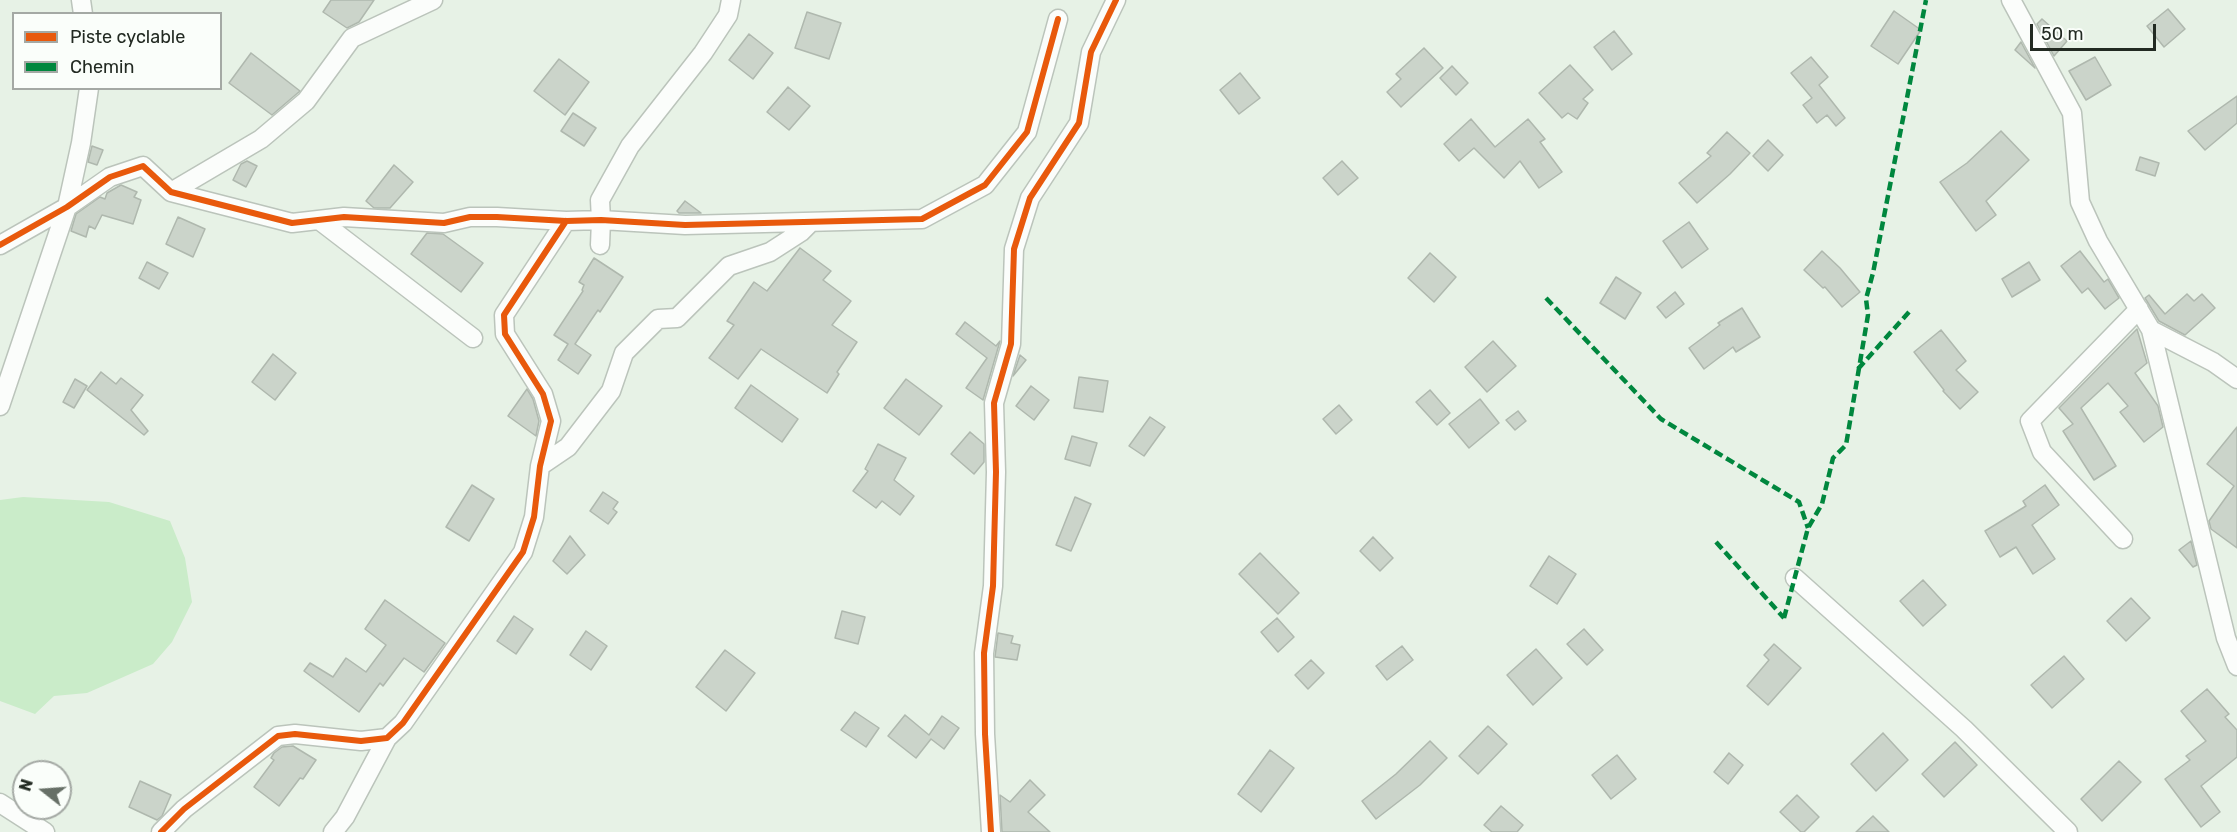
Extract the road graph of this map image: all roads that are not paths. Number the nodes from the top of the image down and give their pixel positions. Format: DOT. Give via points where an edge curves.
graph roads {
  1 [pos="433,0"];
  2 [pos="731,0"];
  3 [pos="1116,0"];
  4 [pos="2011,0"];
  5 [pos="1058,19"];
  6 [pos="89,90"];
  7 [pos="171,192"];
  8 [pos="67,207"];
  9 [pos="319,220"];
  10 [pos="601,220"];
  11 [pos="566,221"];
  12 [pos="811,222"];
  13 [pos="0,245"];
  14 [pos="600,245"];
  15 [pos="2139,309"];
  16 [pos="2151,330"];
  17 [pos="472,338"];
  18 [pos="2237,379"];
  19 [pos="0,406"];
  20 [pos="540,466"];
  21 [pos="2123,539"];
  22 [pos="1795,578"];
  23 [pos="2237,666"];
  24 [pos="387,738"];
  25 [pos="0,803"];
  26 [pos="45,832"];
  27 [pos="161,832"];
  28 [pos="333,832"];
  29 [pos="991,832"];
  30 [pos="2068,832"];
  1 -- 7 [label="street" via="352,38 306,101 288,117 261,139"];
  2 -- 10 [label="street" via="728,15 703,53 630,146 600,200"];
  3 -- 29 [label="street" via="1091,52 1079,123 1030,198 1014,249 1011,344 994,403 993,586 984,653"];
  4 -- 15 [label="street" via="2072,113 2080,202 2098,241"];
  5 -- 12 [label="street" via="1028,132 985,185 922,219"];
  6 -- 8 [label="street"];
  7 -- 8 [label="street" via="143,166 110,177"];
  7 -- 9 [label="street" via="292,223"];
  8 -- 13 [label="street"];
  8 -- 19 [label="street"];
  9 -- 11 [label="street" via="344,217 444,223 497,216"];
  9 -- 17 [label="street"];
  10 -- 11 [label="street"];
  10 -- 12 [label="street" via="685,225"];
  10 -- 14 [label="street"];
  11 -- 20 [label="street" via="504,315 505,334 543,394 551,421"];
  12 -- 20 [label="street" via="770,252 729,266 677,318 658,319 624,353 610,391 568,447"];
  15 -- 16 [label="street"];
  15 -- 21 [label="street" via="2030,421 2042,452"];
  16 -- 18 [label="street"];
  16 -- 23 [label="street" via="2226,638"];
  20 -- 24 [label="street" via="534,517 524,552 403,723"];
  22 -- 30 [label="street" via="1964,729"];
  24 -- 27 [label="street" via="361,741 296,734 278,736 184,809"];
  24 -- 28 [label="street"];
  25 -- 26 [label="street"];
}
